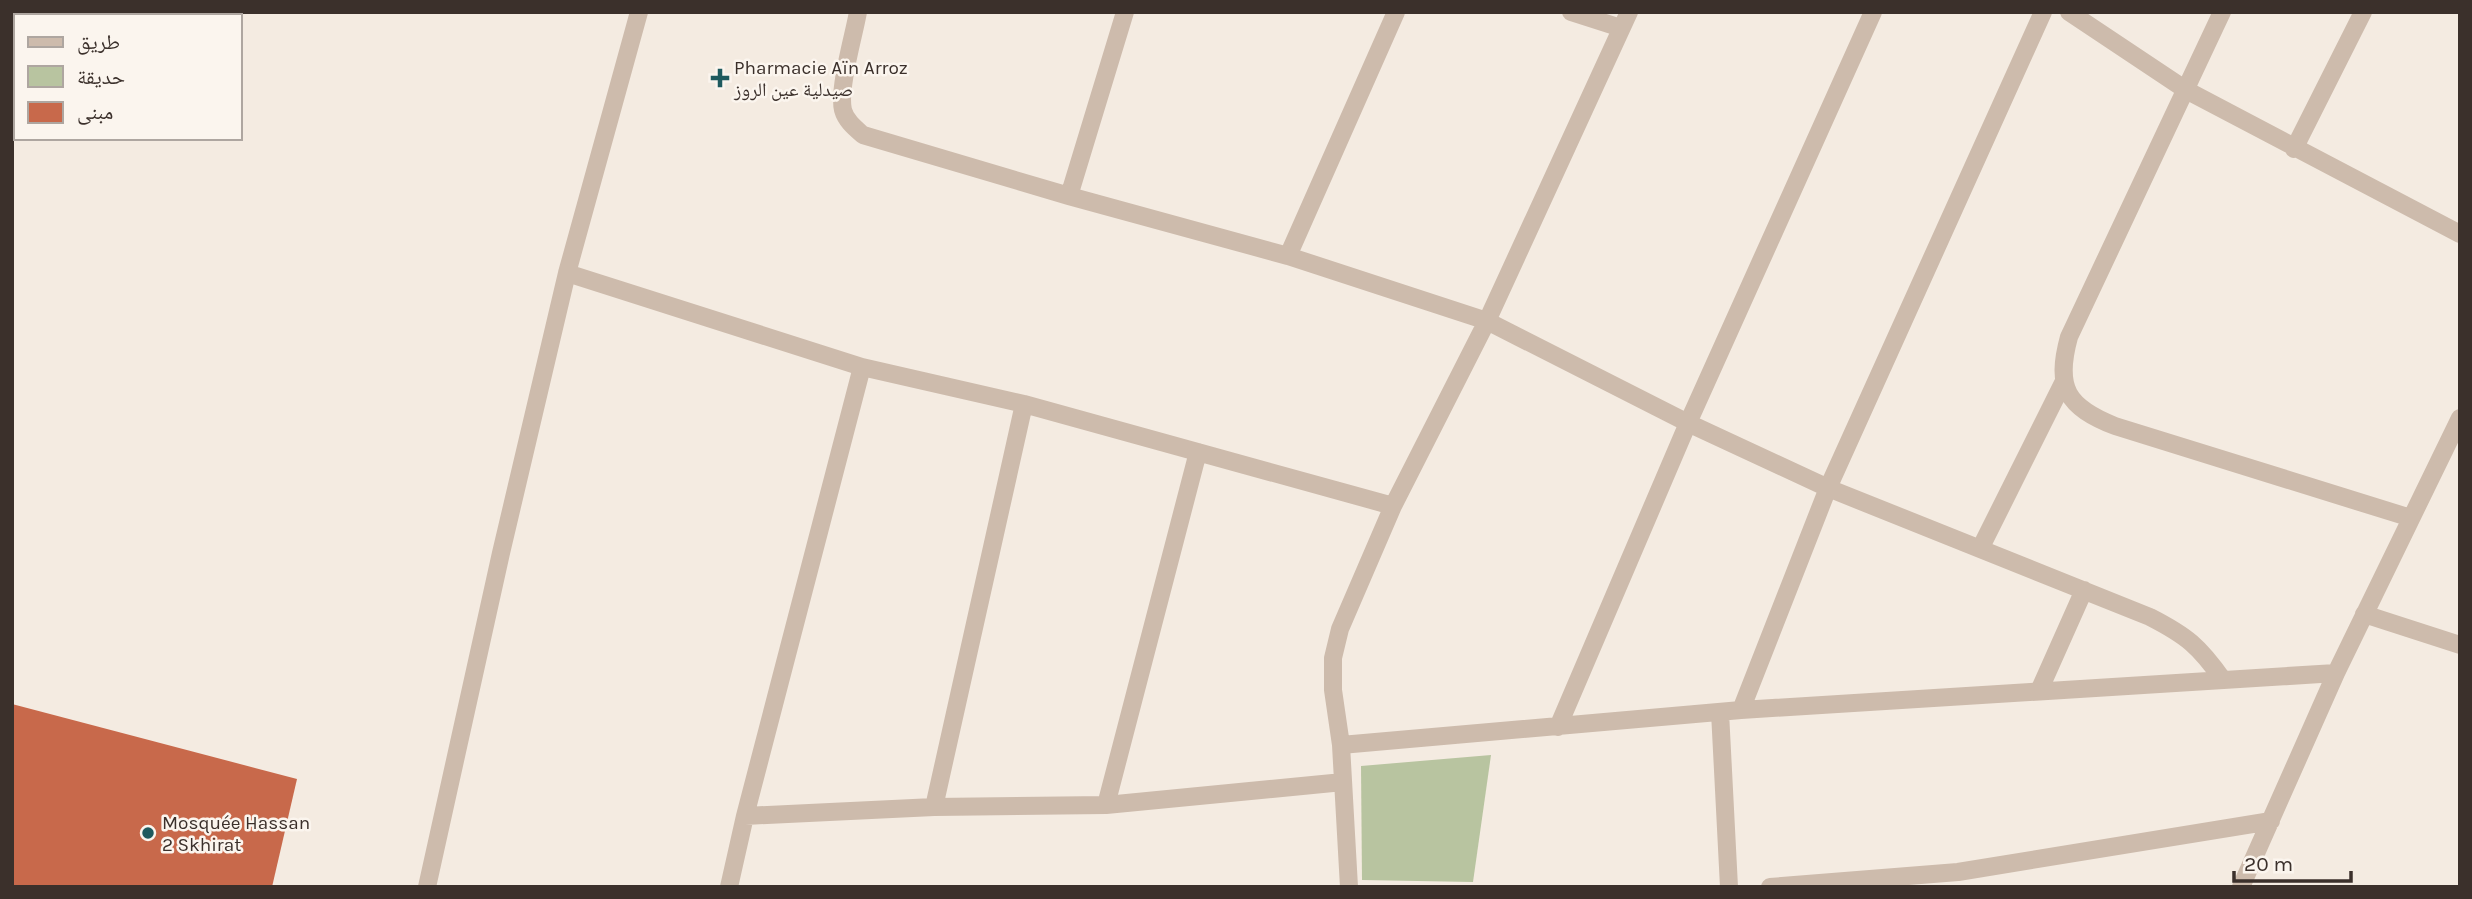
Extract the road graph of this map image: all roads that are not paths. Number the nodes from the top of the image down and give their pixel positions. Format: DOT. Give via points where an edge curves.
graph roads {
  1 [pos="639,12"];
  2 [pos="859,12"];
  3 [pos="1125,12"];
  4 [pos="1396,12"];
  5 [pos="1571,12"];
  6 [pos="1873,12"];
  7 [pos="2043,12"];
  8 [pos="2069,12"];
  9 [pos="2222,12"];
  10 [pos="2363,12"];
  11 [pos="1625,20"];
  12 [pos="2186,90"];
  13 [pos="2294,149"];
  14 [pos="1069,196"];
  15 [pos="2460,234"];
  16 [pos="1288,257"];
  17 [pos="567,273"];
  18 [pos="1487,321"];
  19 [pos="862,366"];
  20 [pos="2063,383"];
  21 [pos="1024,404"];
  22 [pos="2460,418"];
  23 [pos="1688,423"];
  24 [pos="1198,452"];
  25 [pos="1828,488"];
  26 [pos="1394,506"];
  27 [pos="2411,518"];
  28 [pos="1980,549"];
  29 [pos="2084,590"];
  30 [pos="2364,614"];
  31 [pos="2460,645"];
  32 [pos="2336,673"];
  33 [pos="2222,680"];
  34 [pos="2039,691"];
  35 [pos="1741,710"];
  36 [pos="1720,712"];
  37 [pos="1558,727"];
  38 [pos="1341,744"];
  39 [pos="1343,782"];
  40 [pos="1107,805"];
  41 [pos="934,807"];
  42 [pos="745,816"];
  43 [pos="2271,821"];
  44 [pos="1955,880"];
  45 [pos="427,887"];
  46 [pos="729,887"];
  47 [pos="1349,887"];
  48 [pos="1729,887"];
  49 [pos="1770,887"];
  50 [pos="2241,887"];
  1 -- 17 [label="street"];
  2 -- 14 [label="street" via="842,93 849,123 863,135"];
  3 -- 14 [label="street"];
  4 -- 16 [label="street"];
  5 -- 11 [label="street"];
  6 -- 23 [label="street"];
  7 -- 25 [label="street"];
  8 -- 12 [label="street"];
  9 -- 12 [label="street"];
  10 -- 13 [label="street"];
  11 -- 18 [label="street"];
  12 -- 13 [label="street"];
  12 -- 20 [label="street" via="2069,337 2062,361"];
  13 -- 15 [label="street"];
  14 -- 16 [label="street"];
  16 -- 18 [label="street"];
  17 -- 19 [label="street"];
  17 -- 45 [label="street"];
  18 -- 23 [label="street"];
  18 -- 26 [label="street"];
  19 -- 21 [label="street"];
  19 -- 42 [label="street"];
  20 -- 27 [label="street" via="2074,404 2115,426"];
  20 -- 28 [label="street"];
  21 -- 24 [label="street"];
  21 -- 41 [label="street"];
  22 -- 27 [label="street"];
  23 -- 25 [label="street"];
  23 -- 37 [label="street"];
  24 -- 26 [label="street"];
  24 -- 40 [label="street"];
  25 -- 28 [label="street"];
  25 -- 35 [label="street"];
  26 -- 38 [label="street" via="1340,629 1333,658"];
  27 -- 30 [label="street"];
  28 -- 29 [label="street"];
  29 -- 33 [label="street" via="2176,631 2202,651"];
  29 -- 34 [label="street"];
  30 -- 31 [label="street"];
  30 -- 32 [label="street"];
  32 -- 33 [label="street"];
  32 -- 43 [label="street"];
  33 -- 34 [label="street"];
  34 -- 35 [label="street"];
  35 -- 36 [label="street"];
  36 -- 37 [label="street"];
  36 -- 48 [label="street"];
  37 -- 38 [label="street"];
  38 -- 39 [label="street"];
  39 -- 40 [label="street"];
  39 -- 47 [label="street"];
  40 -- 41 [label="street"];
  41 -- 42 [label="street"];
  42 -- 46 [label="street"];
  43 -- 44 [label="street"];
  43 -- 50 [label="street"];
  44 -- 49 [label="street"];
}
